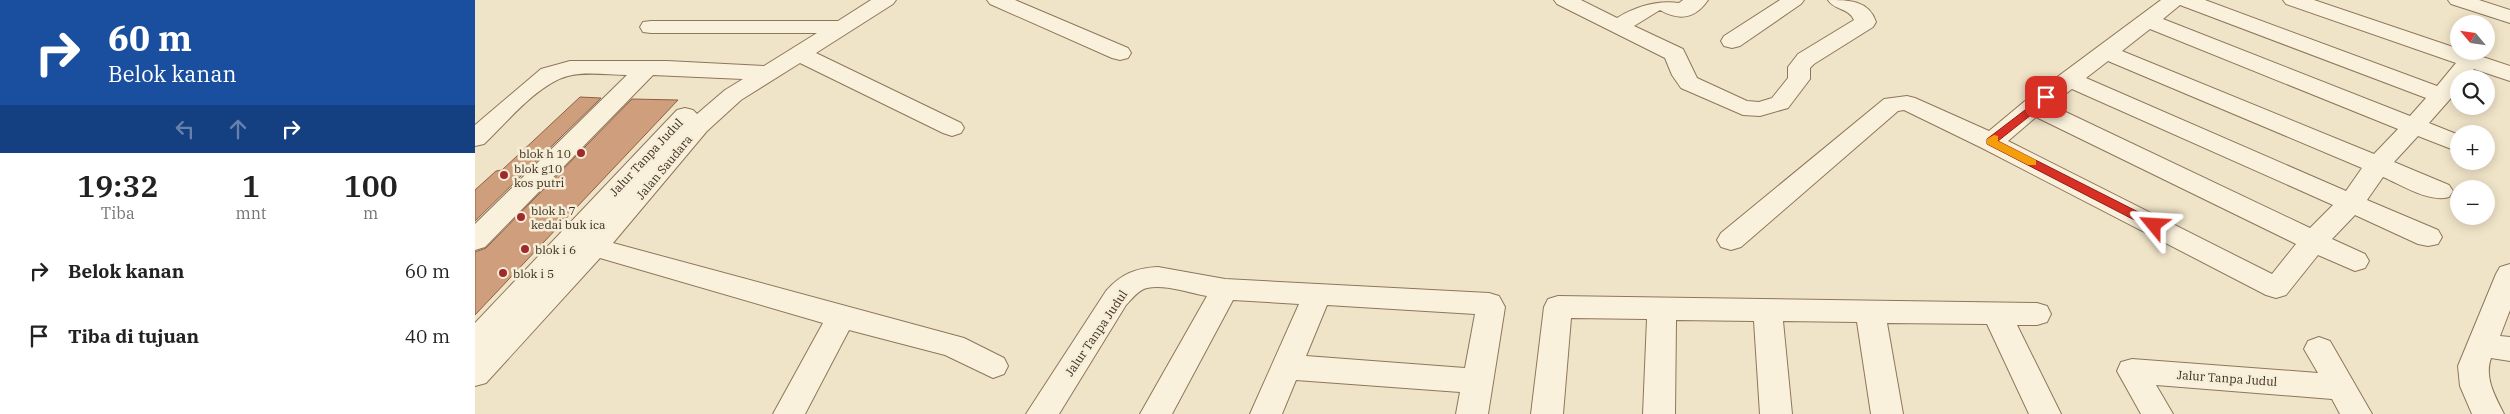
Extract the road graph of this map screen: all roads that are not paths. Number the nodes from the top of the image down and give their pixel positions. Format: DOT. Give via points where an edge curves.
graph roads {
  1 [pos="886,0"];
  2 [pos="997,0"];
  3 [pos="1564,0"];
  4 [pos="1699,0"];
  5 [pos="1794,0"];
  6 [pos="1838,0"];
  7 [pos="2174,0"];
  8 [pos="2186,0"];
  9 [pos="2293,0"];
  10 [pos="2458,0"];
  11 [pos="2510,17"];
  12 [pos="2148,21"];
  13 [pos="651,27"];
  14 [pos="843,27"];
  15 [pos="1617,28"];
  16 [pos="1732,41"];
  17 [pos="1120,53"];
  18 [pos="2107,53"];
  19 [pos="800,54"];
  20 [pos="2469,61"];
  21 [pos="646,69"];
  22 [pos="757,72"];
  23 [pos="2510,74"];
  24 [pos="2072,80"];
  25 [pos="2441,96"];
  26 [pos="2033,106"];
  27 [pos="2412,126"];
  28 [pos="952,128"];
  29 [pos="475,138"];
  30 [pos="2450,141"];
  31 [pos="1991,142"];
  32 [pos="2378,165"];
  33 [pos="2440,191"];
  34 [pos="615,192"];
  35 [pos="643,192"];
  36 [pos="2350,204"];
  37 [pos="2428,237"];
  38 [pos="475,240"];
  39 [pos="1731,240"];
  40 [pos="2313,242"];
  41 [pos="594,247"];
  42 [pos="2355,261"];
  43 [pos="2510,274"];
  44 [pos="1225,289"];
  45 [pos="1317,295"];
  46 [pos="1662,310"];
  47 [pos="1768,311"];
  48 [pos="1870,311"];
  49 [pos="1997,314"];
  50 [pos="2037,314"];
  51 [pos="842,317"];
  52 [pos="475,342"];
  53 [pos="2480,345"];
  54 [pos="2319,349"];
  55 [pos="2510,349"];
  56 [pos="993,366"];
  57 [pos="1286,367"];
  58 [pos="475,374"];
  59 [pos="1477,381"];
  60 [pos="2342,387"];
  61 [pos="789,414"];
  62 [pos="1042,414"];
  63 [pos="1156,414"];
  64 [pos="1266,414"];
  65 [pos="1472,414"];
  66 [pos="1547,414"];
  67 [pos="1659,414"];
  68 [pos="1776,414"];
  69 [pos="1887,414"];
  70 [pos="2045,414"];
  71 [pos="2157,414"];
  72 [pos="2356,414"];
  73 [pos="2488,414"];
  1 -- 14 [label="street, Jalan Saudara"];
  2 -- 17 [label="street"];
  3 -- 15 [label="street"];
  4 -- 15 [label="street" via="1679,12 1660,1"];
  5 -- 16 [label="street"];
  6 -- 15 [label="street" via="1858,9 1865,22 1806,59 1799,67 1799,79 1780,103 1760,109 1743,108 1689,83 1675,54"];
  7 -- 12 [label="street"];
  8 -- 25 [label="street"];
  9 -- 20 [label="street"];
  10 -- 11 [label="street"];
  12 -- 18 [label="street"];
  12 -- 27 [label="street"];
  13 -- 14 [label="street"];
  14 -- 19 [label="street, Jalan Saudara"];
  18 -- 24 [label="street"];
  18 -- 32 [label="street"];
  19 -- 22 [label="street, Jalan Saudara"];
  19 -- 28 [label="street"];
  20 -- 23 [label="street"];
  20 -- 25 [label="street"];
  21 -- 22 [label="street"];
  21 -- 29 [label="street" via="570,68 549,74"];
  21 -- 38 [label="street"];
  22 -- 34 [label="street, Jalur Tanpa Judul" via="714,91 691,110"];
  22 -- 35 [label="street, Jalan Saudara" via="698,126"];
  24 -- 26 [label="street"];
  24 -- 36 [label="street"];
  25 -- 27 [label="street"];
  26 -- 31 [label="street"];
  26 -- 40 [label="street"];
  27 -- 30 [label="street"];
  27 -- 32 [label="street"];
  31 -- 39 [label="street" via="1907,103 1892,104"];
  31 -- 40 [label="street" via="2276,288"];
  32 -- 33 [label="street"];
  32 -- 36 [label="street"];
  34 -- 35 [label="street"];
  34 -- 52 [label="street, Jalur Tanpa Judul"];
  35 -- 41 [label="street, Jalan Saudara"];
  36 -- 37 [label="street"];
  36 -- 40 [label="street"];
  40 -- 42 [label="street"];
  41 -- 51 [label="street"];
  41 -- 58 [label="street, Jalan Saudara"];
  43 -- 53 [label="street"];
  44 -- 45 [label="street, Jalur Tanpa Judul"];
  44 -- 62 [label="street, Jalur Tanpa Judul" via="1158,277 1143,278 1128,285 1116,298"];
  44 -- 63 [label="street"];
  45 -- 57 [label="street"];
  45 -- 59 [label="street, Jalur Tanpa Judul" via="1489,304"];
  46 -- 47 [label="street"];
  46 -- 66 [label="street" via="1558,307"];
  46 -- 67 [label="street"];
  47 -- 48 [label="street"];
  47 -- 68 [label="street"];
  48 -- 49 [label="street"];
  48 -- 69 [label="street"];
  49 -- 50 [label="street"];
  49 -- 70 [label="street"];
  51 -- 56 [label="street" via="953,346"];
  51 -- 61 [label="street"];
  53 -- 55 [label="street"];
  53 -- 73 [label="street" via="2473,366 2475,386"];
  54 -- 60 [label="street"];
  57 -- 59 [label="street"];
  57 -- 64 [label="street"];
  59 -- 65 [label="street, Jalur Tanpa Judul"];
  60 -- 71 [label="street, Jalur Tanpa Judul" via="2132,371"];
  60 -- 72 [label="street"];
}
